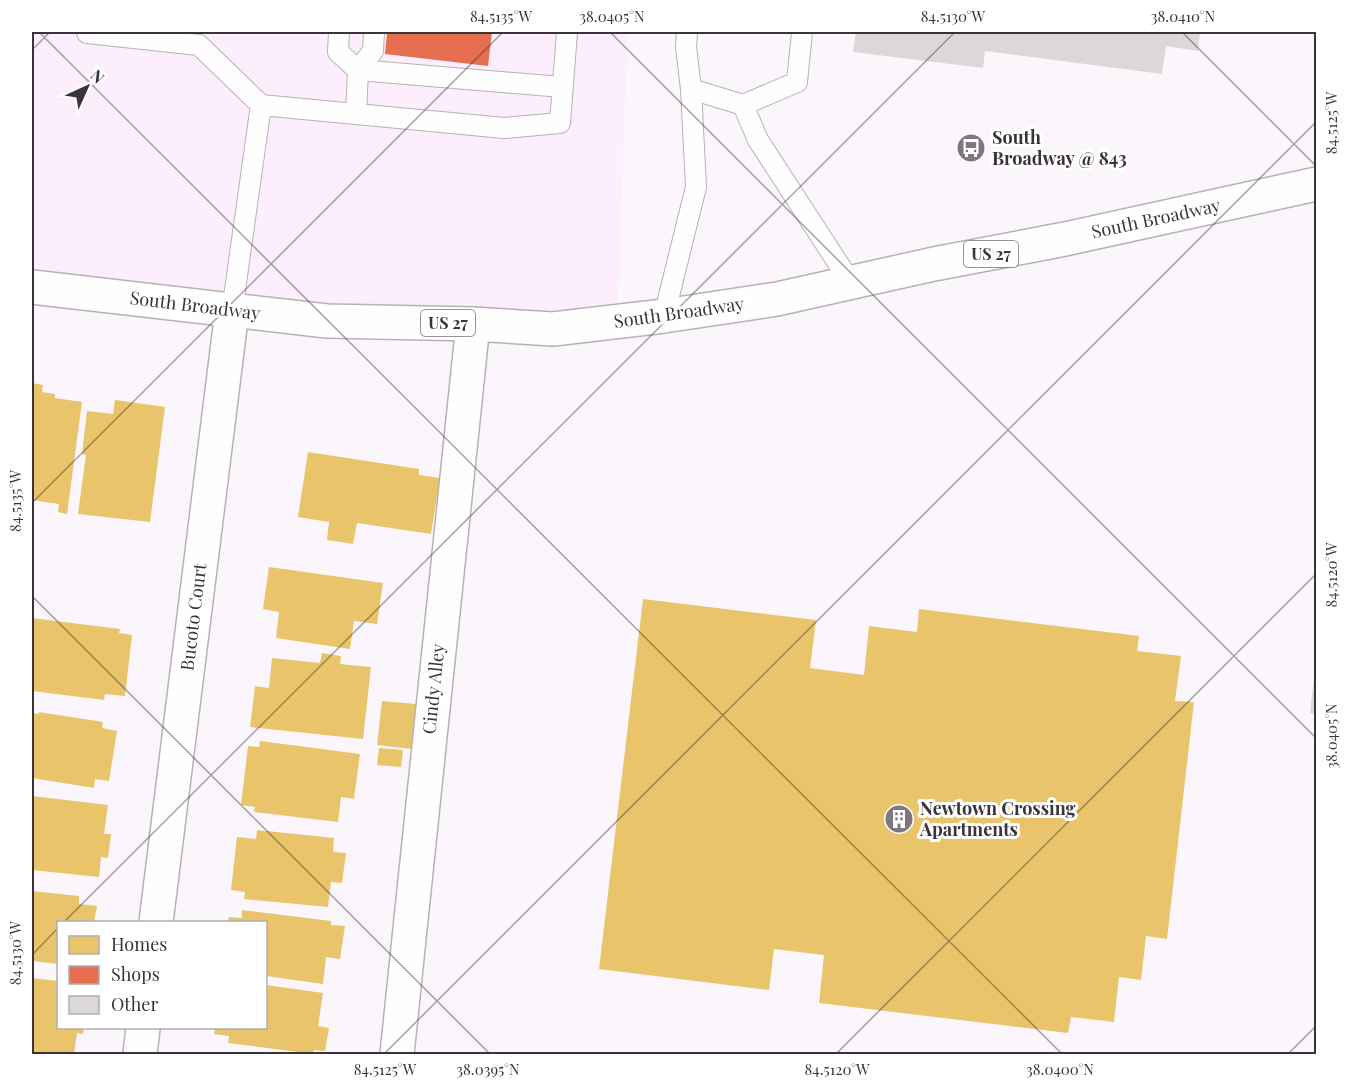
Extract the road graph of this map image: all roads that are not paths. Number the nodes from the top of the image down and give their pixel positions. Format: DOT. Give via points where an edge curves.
graph roads {
  1 [pos="82,32"];
  2 [pos="339,32"];
  3 [pos="374,32"];
  4 [pos="567,32"];
  5 [pos="687,32"];
  6 [pos="802,32"];
  7 [pos="358,70"];
  8 [pos="562,87"];
  9 [pos="691,89"];
  10 [pos="261,105"];
  11 [pos="743,105"];
  12 [pos="356,114"];
  13 [pos="1317,184"];
  14 [pos="851,283"];
  15 [pos="32,286"];
  16 [pos="232,311"];
  17 [pos="664,316"];
  18 [pos="472,324"];
  19 [pos="156,921"];
  20 [pos="143,1029"];
  21 [pos="140,1054"];
  22 [pos="397,1054"];
  1 -- 10 [label="lane" via="199,45"];
  2 -- 7 [label="lane" via="338,52"];
  3 -- 7 [label="lane" via="373,51"];
  4 -- 8 [label="lane"];
  5 -- 9 [label="lane"];
  6 -- 11 [label="lane" via="797,82"];
  7 -- 8 [label="lane"];
  7 -- 12 [label="lane"];
  8 -- 12 [label="lane" via="560,123 504,128"];
  9 -- 11 [label="lane"];
  9 -- 17 [label="lane" via="696,187"];
  10 -- 12 [label="lane"];
  10 -- 16 [label="lane"];
  11 -- 14 [label="lane" via="758,140"];
  13 -- 14 [label="street, South Broadway / US 27"];
  14 -- 17 [label="street, South Broadway / US 27"];
  15 -- 16 [label="street, South Broadway / US 27"];
  16 -- 18 [label="street, South Broadway / US 27" via="327,321"];
  16 -- 19 [label="street, Bucoto Court"];
  17 -- 18 [label="street, South Broadway / US 27" via="553,329"];
  18 -- 22 [label="street, Cindy Alley"];
  20 -- 21 [label="street"];
}
